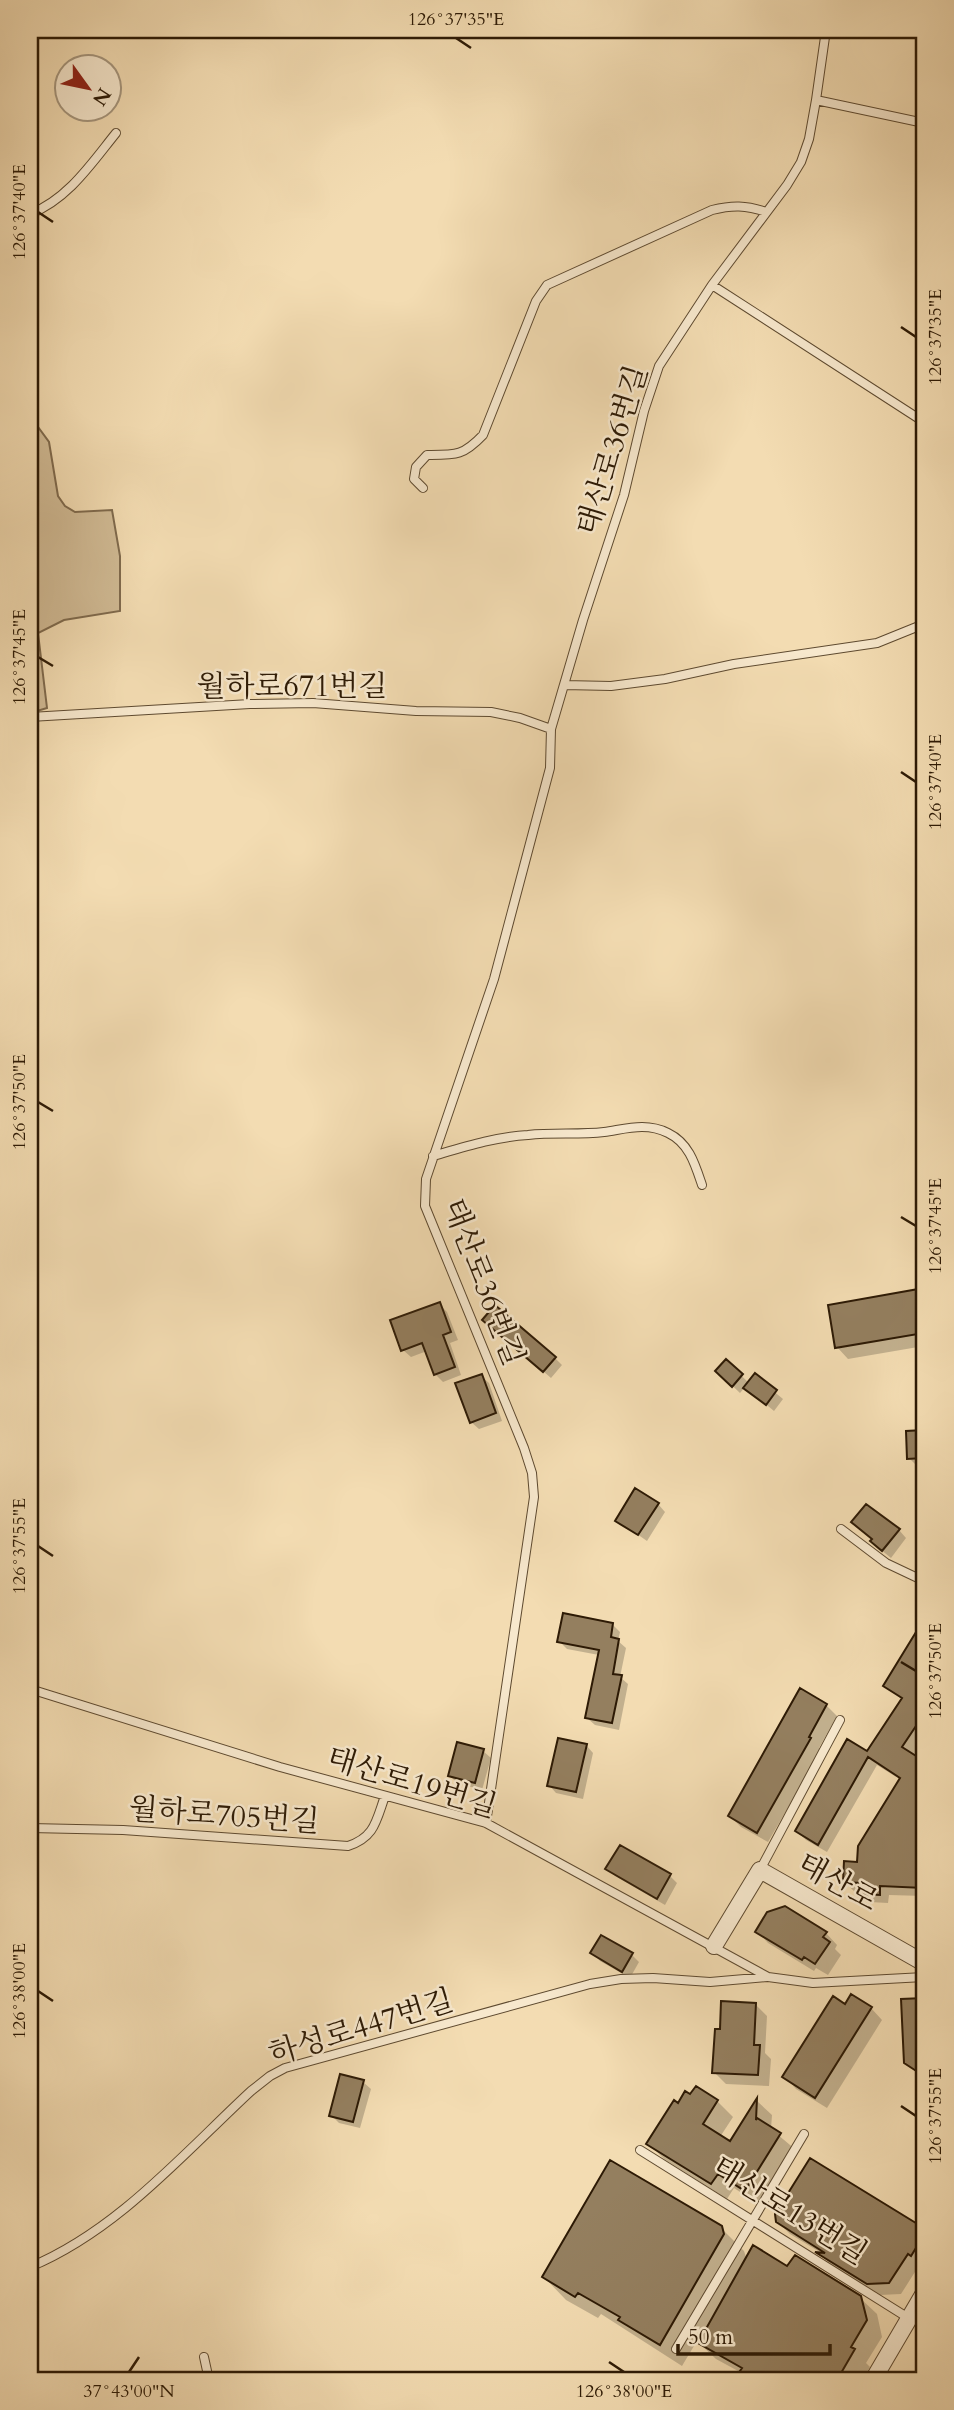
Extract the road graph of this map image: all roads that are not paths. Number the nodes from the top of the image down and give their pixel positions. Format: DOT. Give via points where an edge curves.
graph roads {
  1 [pos="826,30"];
  2 [pos="816,100"];
  3 [pos="924,123"];
  4 [pos="116,133"];
  5 [pos="766,212"];
  6 [pos="30,214"];
  7 [pos="712,285"];
  8 [pos="924,422"];
  9 [pos="423,488"];
  10 [pos="924,624"];
  11 [pos="564,685"];
  12 [pos="30,717"];
  13 [pos="551,729"];
  14 [pos="433,1157"];
  15 [pos="702,1185"];
  16 [pos="841,1529"];
  17 [pos="924,1581"];
  18 [pos="30,1689"];
  19 [pos="840,1720"];
  20 [pos="385,1796"];
  21 [pos="486,1823"];
  22 [pos="30,1828"];
  23 [pos="760,1870"];
  24 [pos="714,1946"];
  25 [pos="924,1963"];
  26 [pos="768,1977"];
  27 [pos="924,1977"];
  28 [pos="804,2134"];
  29 [pos="640,2150"];
  30 [pos="753,2220"];
  31 [pos="30,2267"];
  32 [pos="924,2294"];
  33 [pos="910,2319"];
  34 [pos="676,2349"];
  35 [pos="204,2357"];
  36 [pos="209,2380"];
  37 [pos="873,2380"];
  1 -- 2 [label="lane, 태산로36번길"];
  2 -- 3 [label="lane"];
  2 -- 5 [label="lane, 태산로36번길" via="801,162"];
  4 -- 6 [label="lane" via="65,193"];
  5 -- 7 [label="lane, 태산로36번길"];
  5 -- 9 [label="lane" via="731,205 712,211 547,285 536,301 483,435 468,450 428,455 416,467 414,479"];
  7 -- 8 [label="lane"];
  7 -- 11 [label="lane, 태산로36번길" via="659,366"];
  10 -- 11 [label="lane" via="877,643 665,679 611,686"];
  11 -- 13 [label="lane, 태산로36번길"];
  12 -- 13 [label="lane, 월하로671번길" via="313,704 491,712"];
  13 -- 14 [label="lane, 태산로36번길" via="550,768 494,979"];
  14 -- 15 [label="lane" via="488,1140 647,1127 682,1143"];
  14 -- 21 [label="lane, 태산로36번길" via="425,1206 524,1448 534,1497"];
  16 -- 17 [label="lane" via="886,1563"];
  18 -- 20 [label="lane, 태산로19번길"];
  19 -- 23 [label="lane"];
  20 -- 21 [label="lane, 태산로19번길"];
  20 -- 22 [label="lane, 월하로705번길" via="372,1830 363,1841 348,1846"];
  21 -- 24 [label="lane, 태산로19번길"];
  23 -- 24 [label="street"];
  23 -- 25 [label="street, 태산로"];
  24 -- 26 [label="lane, 태산로19번길"];
  26 -- 27 [label="lane, 태산로19번길" via="813,1983"];
  26 -- 31 [label="lane, 하성로447번길" via="710,1982 621,1979 590,1984 285,2068 251,2091 92,2233"];
  28 -- 30 [label="lane"];
  29 -- 30 [label="lane, 태산로13번길"];
  30 -- 33 [label="lane, 태산로13번길"];
  30 -- 34 [label="lane"];
  32 -- 33 [label="street"];
  33 -- 37 [label="street"];
  35 -- 36 [label="lane"];
}
